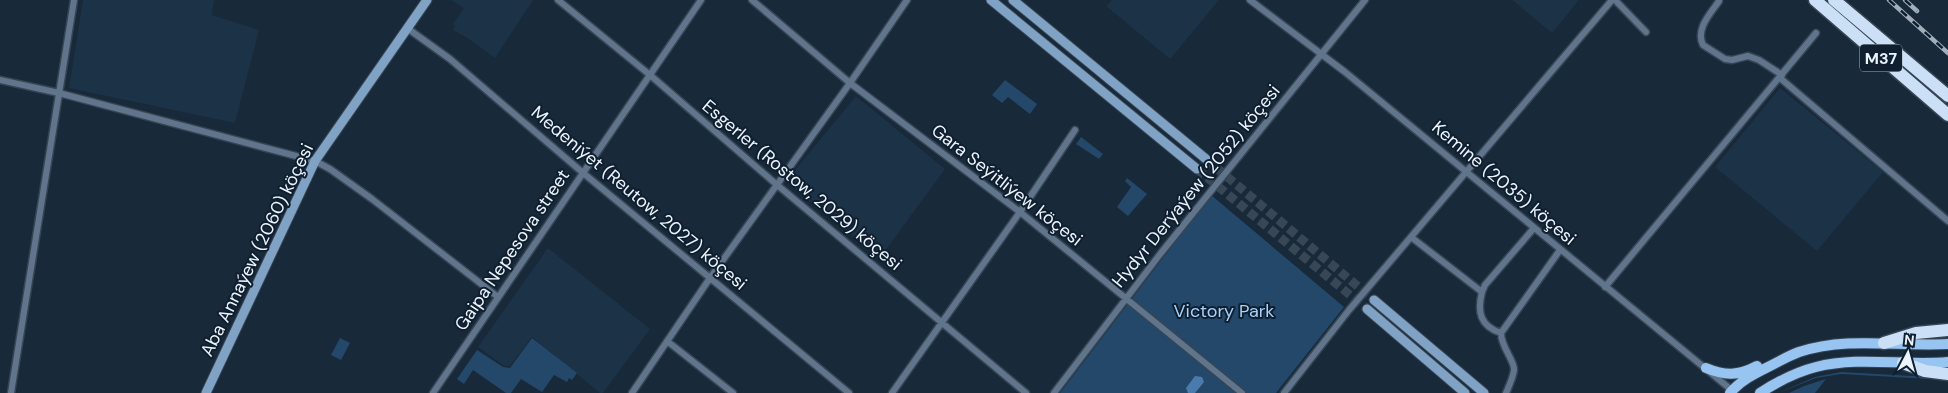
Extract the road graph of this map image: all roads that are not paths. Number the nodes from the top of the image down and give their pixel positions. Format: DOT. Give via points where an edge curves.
graph roads {
  1 [pos="74,0"];
  2 [pos="427,0"];
  3 [pos="558,0"];
  4 [pos="701,0"];
  5 [pos="752,0"];
  6 [pos="907,0"];
  7 [pos="991,0"];
  8 [pos="1013,0"];
  9 [pos="1250,0"];
  10 [pos="1365,0"];
  11 [pos="1613,0"];
  12 [pos="1815,0"];
  13 [pos="1834,0"];
  14 [pos="1719,1"];
  15 [pos="408,28"];
  16 [pos="1646,32"];
  17 [pos="1816,33"];
  18 [pos="1322,53"];
  19 [pos="650,75"];
  20 [pos="1781,76"];
  21 [pos="0,80"];
  22 [pos="850,83"];
  23 [pos="59,93"];
  24 [pos="1948,96"];
  25 [pos="1927,98"];
  26 [pos="1948,115"];
  27 [pos="1948,122"];
  28 [pos="1076,130"];
  29 [pos="1206,159"];
  30 [pos="315,161"];
  31 [pos="1197,169"];
  32 [pos="582,172"];
  33 [pos="1466,172"];
  34 [pos="776,184"];
  35 [pos="1020,212"];
  36 [pos="1948,221"];
  37 [pos="1534,228"];
  38 [pos="1411,237"];
  39 [pos="1560,250"];
  40 [pos="710,278"];
  41 [pos="1605,287"];
  42 [pos="1482,292"];
  43 [pos="498,296"];
  44 [pos="1126,298"];
  45 [pos="1374,300"];
  46 [pos="1367,309"];
  47 [pos="943,323"];
  48 [pos="1948,330"];
  49 [pos="1501,333"];
  50 [pos="667,341"];
  51 [pos="1884,343"];
  52 [pos="1948,344"];
  53 [pos="1797,353"];
  54 [pos="1948,362"];
  55 [pos="1903,363"];
  56 [pos="1706,368"];
  57 [pos="1948,374"];
  58 [pos="1732,392"];
  59 [pos="11,393"];
  60 [pos="206,393"];
  61 [pos="433,393"];
  62 [pos="632,393"];
  63 [pos="732,393"];
  64 [pos="849,393"];
  65 [pos="892,393"];
  66 [pos="1026,393"];
  67 [pos="1054,393"];
  68 [pos="1242,393"];
  69 [pos="1284,393"];
  70 [pos="1466,393"];
  71 [pos="1484,393"];
  72 [pos="1506,393"];
  73 [pos="1760,393"];
  1 -- 23 [label="street"];
  2 -- 15 [label="main road, Aba Annaýew (2060) köçesi"];
  3 -- 19 [label="street, Esgerler (Rostow, 2029) köçesi"];
  4 -- 19 [label="street, Gaipa Nepesova street"];
  5 -- 22 [label="street, Gara Seýitliýew köçesi"];
  6 -- 22 [label="street"];
  7 -- 31 [label="main road"];
  8 -- 29 [label="main road"];
  9 -- 18 [label="street, Kemine (2035) köçesi"];
  10 -- 18 [label="street, Hydyr Derýaýew (2052) köçesi"];
  11 -- 16 [label="street"];
  11 -- 33 [label="street"];
  12 -- 25 [label="highway, M37"];
  13 -- 24 [label="highway, M37"];
  14 -- 20 [label="street" via="1703,25 1702,45 1725,59 1748,56 1759,60"];
  15 -- 30 [label="main road, Aba Annaýew (2060) köçesi"];
  15 -- 32 [label="street, Medeniýet (Reutow, 2027) köçesi" via="452,56"];
  17 -- 20 [label="street"];
  18 -- 33 [label="street, Kemine (2035) köçesi"];
  18 -- 44 [label="street, Hydyr Derýaýew (2052) köçesi"];
  19 -- 32 [label="street, Gaipa Nepesova street"];
  19 -- 34 [label="street, Esgerler (Rostow, 2029) köçesi"];
  20 -- 36 [label="street"];
  20 -- 41 [label="street"];
  21 -- 23 [label="street"];
  22 -- 34 [label="street"];
  22 -- 35 [label="street, Gara Seýitliýew köçesi"];
  23 -- 30 [label="street"];
  23 -- 59 [label="street"];
  25 -- 26 [label="highway, M37"];
  25 -- 27 [label="highway"];
  28 -- 35 [label="street"];
  30 -- 43 [label="street" via="372,199"];
  30 -- 60 [label="main road, Aba Annaýew (2060) köçesi"];
  32 -- 40 [label="street, Medeniýet (Reutow, 2027) köçesi"];
  32 -- 43 [label="street, Gaipa Nepesova street"];
  33 -- 37 [label="street, Kemine (2035) köçesi"];
  33 -- 38 [label="street"];
  34 -- 40 [label="street"];
  34 -- 47 [label="street, Esgerler (Rostow, 2029) köçesi"];
  35 -- 44 [label="street, Gara Seýitliýew köçesi"];
  35 -- 47 [label="street"];
  37 -- 39 [label="street, Kemine (2035) köçesi"];
  37 -- 42 [label="street"];
  38 -- 42 [label="street"];
  38 -- 69 [label="street" via="1348,310"];
  39 -- 41 [label="street, Kemine (2035) köçesi"];
  39 -- 49 [label="street"];
  40 -- 50 [label="street"];
  40 -- 64 [label="street, Medeniýet (Reutow, 2027) köçesi"];
  41 -- 56 [label="street, Kemine (2035) köçesi"];
  42 -- 49 [label="street" via="1479,308 1482,318 1488,328"];
  43 -- 61 [label="street, Gaipa Nepesova street"];
  44 -- 67 [label="street, Hydyr Derýaýew (2052) köçesi"];
  44 -- 68 [label="street, Gara Seýitliýew köçesi"];
  45 -- 71 [label="main road"];
  46 -- 70 [label="main road"];
  47 -- 65 [label="street"];
  47 -- 66 [label="street, Esgerler (Rostow, 2029) köçesi"];
  48 -- 51 [label="highway"];
  49 -- 72 [label="street" via="1502,345 1514,364"];
  50 -- 62 [label="street"];
  50 -- 63 [label="street"];
  51 -- 52 [label="main road"];
  51 -- 53 [label="main road" via="1833,344"];
  53 -- 56 [label="main road" via="1781,354 1729,375"];
  53 -- 58 [label="main road" via="1746,379"];
  54 -- 55 [label="main road"];
  55 -- 57 [label="highway" via="1925,371"];
  55 -- 73 [label="main road" via="1848,362 1816,367 1784,379"];
  56 -- 58 [label="street, Kemine (2035) köçesi"];
}
